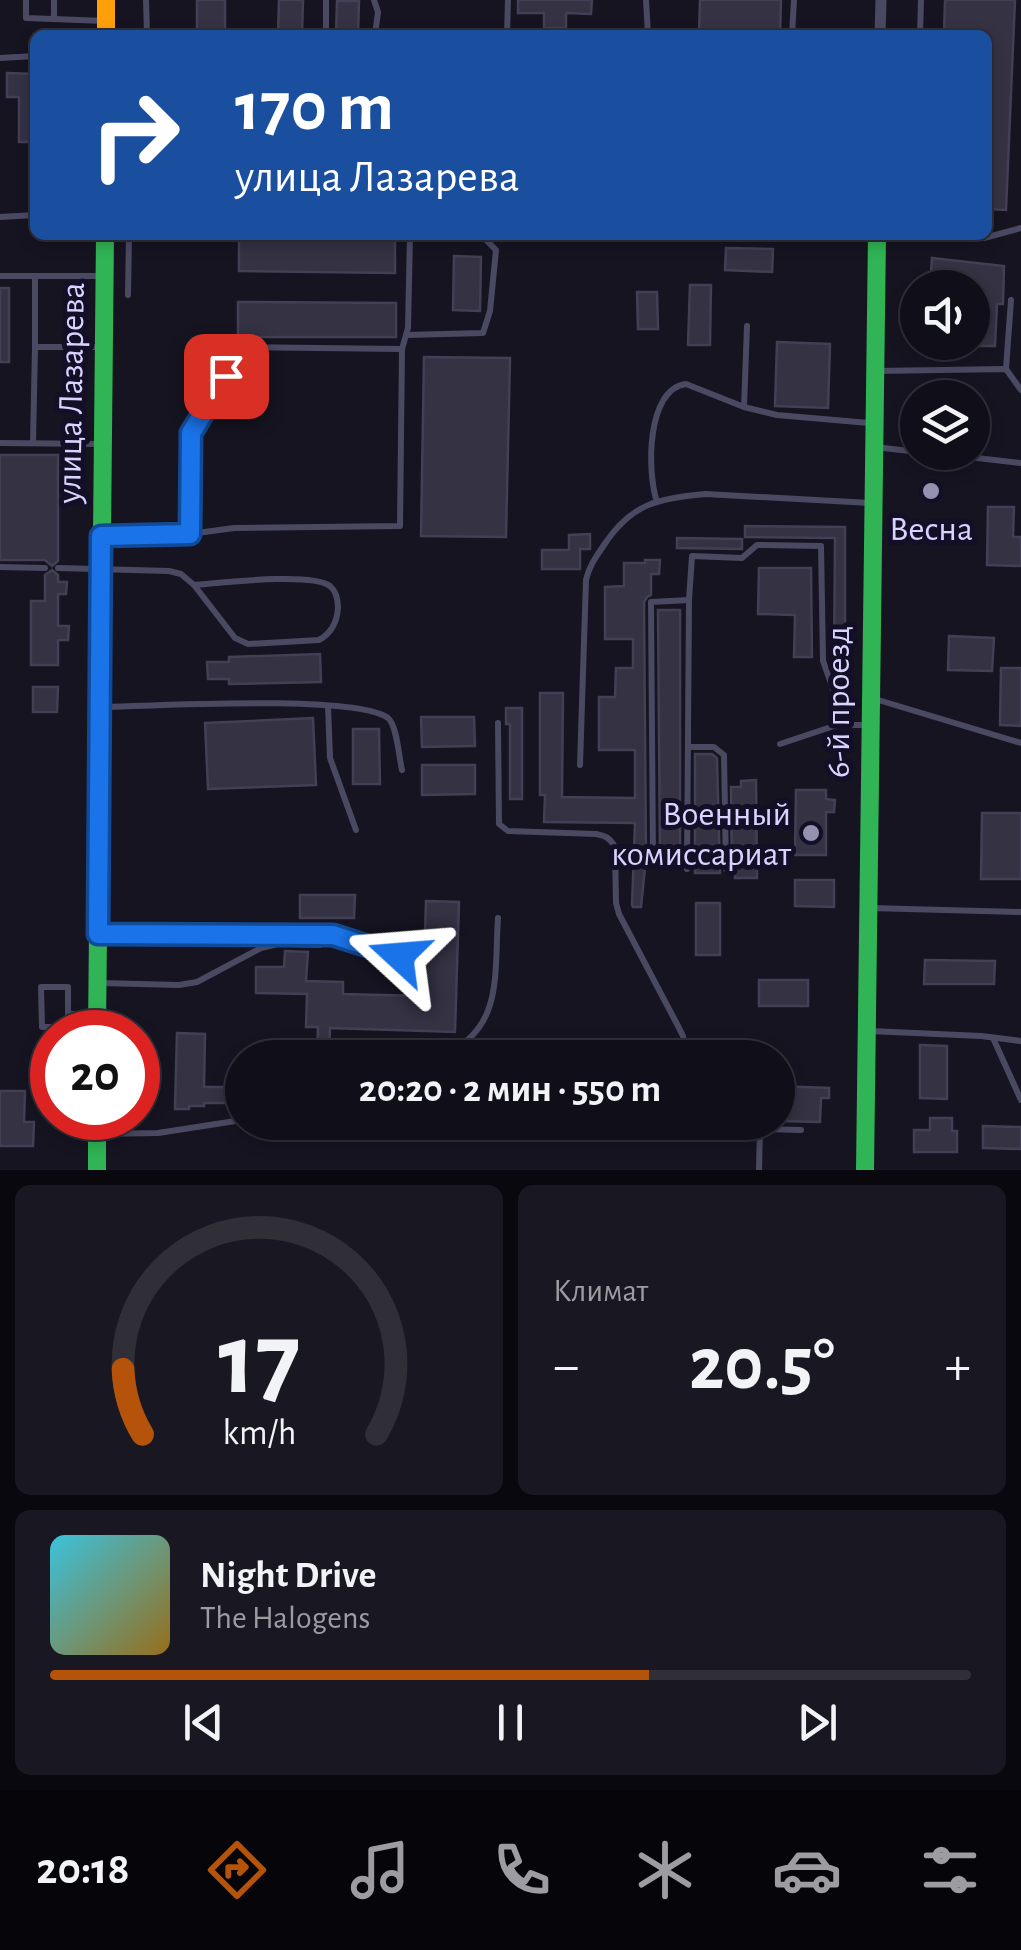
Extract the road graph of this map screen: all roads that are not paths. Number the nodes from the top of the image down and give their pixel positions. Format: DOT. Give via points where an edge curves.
graph roads {
  1 [pos="26,0"];
  2 [pos="54,0"];
  3 [pos="106,0"];
  4 [pos="146,0"];
  5 [pos="326,0"];
  6 [pos="374,0"];
  7 [pos="508,0"];
  8 [pos="646,0"];
  9 [pos="794,0"];
  10 [pos="881,0"];
  11 [pos="921,0"];
  12 [pos="54,19"];
  13 [pos="106,28"];
  14 [pos="146,30"];
  15 [pos="326,30"];
  16 [pos="376,30"];
  17 [pos="508,30"];
  18 [pos="648,30"];
  19 [pos="792,30"];
  20 [pos="880,30"];
  21 [pos="920,30"];
  22 [pos="30,56"];
  23 [pos="0,58"];
  24 [pos="30,215"];
  25 [pos="0,217"];
  26 [pos="1021,228"];
  27 [pos="992,236"];
  28 [pos="105,240"];
  29 [pos="129,240"];
  30 [pos="410,240"];
  31 [pos="487,240"];
  32 [pos="878,240"];
  33 [pos="0,276"];
  34 [pos="35,276"];
  35 [pos="104,276"];
  36 [pos="128,296"];
  37 [pos="1011,300"];
  38 [pos="747,326"];
  39 [pos="406,335"];
  40 [pos="104,347"];
  41 [pos="35,348"];
  42 [pos="402,349"];
  43 [pos="1006,369"];
  44 [pos="876,371"];
  45 [pos="1021,390"];
  46 [pos="744,408"];
  47 [pos="875,424"];
  48 [pos="0,443"];
  49 [pos="34,443"];
  50 [pos="102,444"];
  51 [pos="874,447"];
  52 [pos="900,450"];
  53 [pos="990,459"];
  54 [pos="1021,462"];
  55 [pos="656,502"];
  56 [pos="872,503"];
  57 [pos="190,534"];
  58 [pos="101,536"];
  59 [pos="0,568"];
  60 [pos="45,568"];
  61 [pos="58,568"];
  62 [pos="101,568"];
  63 [pos="194,584"];
  64 [pos="689,600"];
  65 [pos="869,698"];
  66 [pos="328,706"];
  67 [pos="99,707"];
  68 [pos="498,722"];
  69 [pos="837,724"];
  70 [pos="869,725"];
  71 [pos="780,744"];
  72 [pos="1021,744"];
  73 [pos="688,747"];
  74 [pos="580,764"];
  75 [pos="402,770"];
  76 [pos="356,830"];
  77 [pos="653,860"];
  78 [pos="688,869"];
  79 [pos="726,869"];
  80 [pos="868,908"];
  81 [pos="1021,912"];
  82 [pos="498,918"];
  83 [pos="98,934"];
  84 [pos="320,945"];
  85 [pos="399,956"];
  86 [pos="98,984"];
  87 [pos="97,1010"];
  88 [pos="68,1014"];
  89 [pos="868,1030"];
  90 [pos="992,1037"];
  91 [pos="468,1040"];
  92 [pos="682,1040"];
  93 [pos="1021,1041"];
  94 [pos="1021,1100"];
  95 [pos="225,1123"];
  96 [pos="795,1130"];
  97 [pos="801,1130"];
  98 [pos="160,1133"];
  99 [pos="97,1140"];
  100 [pos="760,1140"];
  101 [pos="97,1170"];
  102 [pos="759,1170"];
  103 [pos="864,1170"];
  1 -- 12 [label="lane" via="26,18"];
  2 -- 12 [label="lane"];
  3 -- 13 [label="street"];
  4 -- 14 [label="lane"];
  5 -- 15 [label="lane"];
  6 -- 16 [label="lane"];
  7 -- 17 [label="lane"];
  8 -- 18 [label="lane"];
  9 -- 19 [label="lane"];
  10 -- 20 [label="street"];
  11 -- 21 [label="lane"];
  12 -- 13 [label="lane"];
  22 -- 23 [label="lane"];
  24 -- 25 [label="lane"];
  26 -- 27 [label="lane"];
  28 -- 35 [label="street, улица Лазарева"];
  29 -- 36 [label="lane"];
  30 -- 39 [label="lane"];
  31 -- 39 [label="lane" via="496,250 482,333"];
  32 -- 44 [label="street, 6-й проезд"];
  33 -- 34 [label="lane"];
  34 -- 35 [label="lane"];
  34 -- 41 [label="lane"];
  35 -- 40 [label="street, улица Лазарева"];
  37 -- 43 [label="lane"];
  38 -- 46 [label="lane"];
  39 -- 42 [label="lane"];
  40 -- 41 [label="lane"];
  40 -- 50 [label="street, улица Лазарева"];
  41 -- 49 [label="lane"];
  42 -- 57 [label="lane" via="244,347 191,433"];
  42 -- 57 [label="lane" via="400,526"];
  43 -- 44 [label="lane"];
  43 -- 45 [label="lane"];
  44 -- 47 [label="street, 6-й проезд"];
  46 -- 47 [label="lane"];
  46 -- 55 [label="lane" via="686,384 666,393 652,429"];
  47 -- 51 [label="street, 6-й проезд"];
  48 -- 49 [label="lane"];
  49 -- 50 [label="lane"];
  50 -- 58 [label="street, улица Лазарева"];
  51 -- 52 [label="lane"];
  51 -- 56 [label="street, 6-й проезд"];
  53 -- 54 [label="lane"];
  55 -- 56 [label="lane" via="706,494"];
  55 -- 74 [label="lane" via="628,515 589,566"];
  56 -- 65 [label="street, 6-й проезд"];
  57 -- 58 [label="lane"];
  58 -- 62 [label="street, улица Лазарева"];
  59 -- 60 [label="lane"];
  61 -- 62 [label="lane"];
  62 -- 63 [label="lane" via="170,571"];
  62 -- 67 [label="street, улица Лазарева"];
  63 -- 63 [label="lane" via="314,580 336,594 334,628 319,640 248,644 235,638"];
  64 -- 69 [label="lane" via="692,556 742,558 757,545 821,546 823,662 836,696"];
  64 -- 73 [label="lane"];
  64 -- 77 [label="lane" via="651,602"];
  65 -- 70 [label="street, 6-й проезд"];
  65 -- 72 [label="lane"];
  66 -- 67 [label="lane"];
  66 -- 75 [label="lane" via="388,718"];
  66 -- 76 [label="lane" via="330,758"];
  67 -- 83 [label="street, улица Лазарева"];
  68 -- 92 [label="lane" via="499,824 508,831 611,840 619,914"];
  69 -- 70 [label="lane"];
  69 -- 71 [label="lane"];
  70 -- 80 [label="street, 6-й проезд"];
  73 -- 78 [label="lane"];
  73 -- 79 [label="lane" via="714,747 724,756"];
  80 -- 81 [label="lane"];
  80 -- 89 [label="street, 6-й проезд"];
  82 -- 91 [label="lane" via="493,994"];
  83 -- 85 [label="lane" via="333,935"];
  83 -- 86 [label="street, улица Лазарева"];
  84 -- 86 [label="lane" via="261,948 189,984"];
  86 -- 87 [label="street, улица Лазарева"];
  88 -- 88 [label="lane" via="68,1027 42,1027 41,987 68,987"];
  89 -- 90 [label="lane"];
  89 -- 103 [label="street, 6-й проезд"];
  90 -- 93 [label="lane"];
  90 -- 94 [label="lane"];
  95 -- 98 [label="lane"];
  96 -- 97 [label="lane"];
  99 -- 101 [label="street"];
  100 -- 102 [label="lane"];
}
